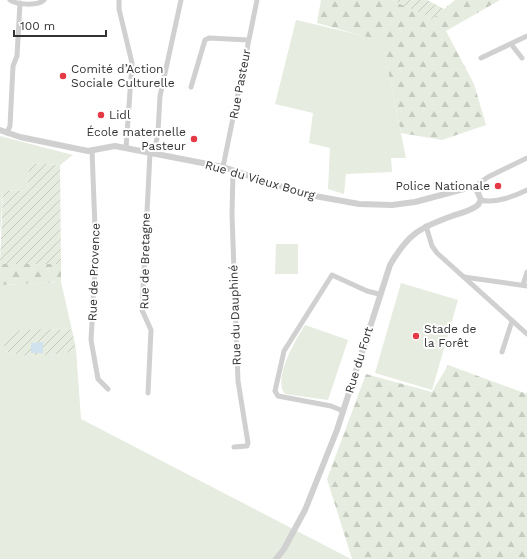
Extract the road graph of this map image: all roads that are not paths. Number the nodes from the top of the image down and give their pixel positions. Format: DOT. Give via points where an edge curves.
graph roads {
  1 [pos="10,0"];
  2 [pos="44,0"];
  3 [pos="119,0"];
  4 [pos="182,0"];
  5 [pos="256,0"];
  6 [pos="20,3"];
  7 [pos="527,36"];
  8 [pos="248,40"];
  9 [pos="511,44"];
  10 [pos="481,58"];
  11 [pos="522,58"];
  12 [pos="191,87"];
  13 [pos="0,130"];
  14 [pos="7,133"];
  15 [pos="126,148"];
  16 [pos="92,150"];
  17 [pos="152,153"];
  18 [pos="527,158"];
  19 [pos="223,167"];
  20 [pos="233,171"];
  21 [pos="474,186"];
  22 [pos="527,190"];
  23 [pos="481,200"];
  24 [pos="426,226"];
  25 [pos="527,272"];
  26 [pos="463,277"];
  27 [pos="525,286"];
  28 [pos="379,294"];
  29 [pos="512,321"];
  30 [pos="527,334"];
  31 [pos="502,352"];
  32 [pos="108,389"];
  33 [pos="148,393"];
  34 [pos="343,411"];
  35 [pos="234,447"];
  36 [pos="276,559"];
  1 -- 6 [label="street"];
  2 -- 6 [label="street" via="38,3"];
  3 -- 15 [label="street" via="132,63"];
  4 -- 17 [label="street, Rue de Bretagne" via="160,96 158,132"];
  5 -- 8 [label="street, Rue Pasteur"];
  6 -- 14 [label="street" via="17,56 10,126"];
  7 -- 9 [label="street"];
  8 -- 12 [label="street" via="205,40"];
  8 -- 19 [label="street, Rue Pasteur"];
  9 -- 10 [label="street"];
  9 -- 11 [label="street"];
  13 -- 14 [label="street, Rue du Vieux Bourg"];
  14 -- 16 [label="street, Rue du Vieux Bourg" via="46,143"];
  15 -- 16 [label="street, Rue du Vieux Bourg" via="115,146"];
  15 -- 17 [label="street, Rue du Vieux Bourg"];
  16 -- 32 [label="street, Rue de Provence" via="96,247 91,340 98,379"];
  17 -- 19 [label="street, Rue du Vieux Bourg"];
  17 -- 33 [label="street, Rue de Bretagne" via="142,310 151,330"];
  18 -- 21 [label="street"];
  19 -- 20 [label="street, Rue du Vieux Bourg"];
  20 -- 21 [label="street, Rue du Vieux Bourg" via="304,194 359,204 392,205 415,202"];
  20 -- 35 [label="street, Rue du Dauphiné" via="232,215 238,381 248,443 247,446"];
  21 -- 23 [label="street"];
  22 -- 23 [label="street" via="490,201"];
  23 -- 24 [label="street, Rue du Fort" via="475,208"];
  24 -- 26 [label="street" via="435,250"];
  24 -- 28 [label="street, Rue du Fort" via="413,234 400,248 390,265"];
  25 -- 27 [label="street"];
  26 -- 27 [label="street"];
  26 -- 29 [label="street"];
  28 -- 34 [label="street, Rue du Fort"];
  28 -- 34 [label="street" via="366,291 332,275 284,351 275,391 278,396 331,406"];
  29 -- 30 [label="street"];
  29 -- 31 [label="street"];
  34 -- 36 [label="street, Rue du Fort" via="305,510"];
}
